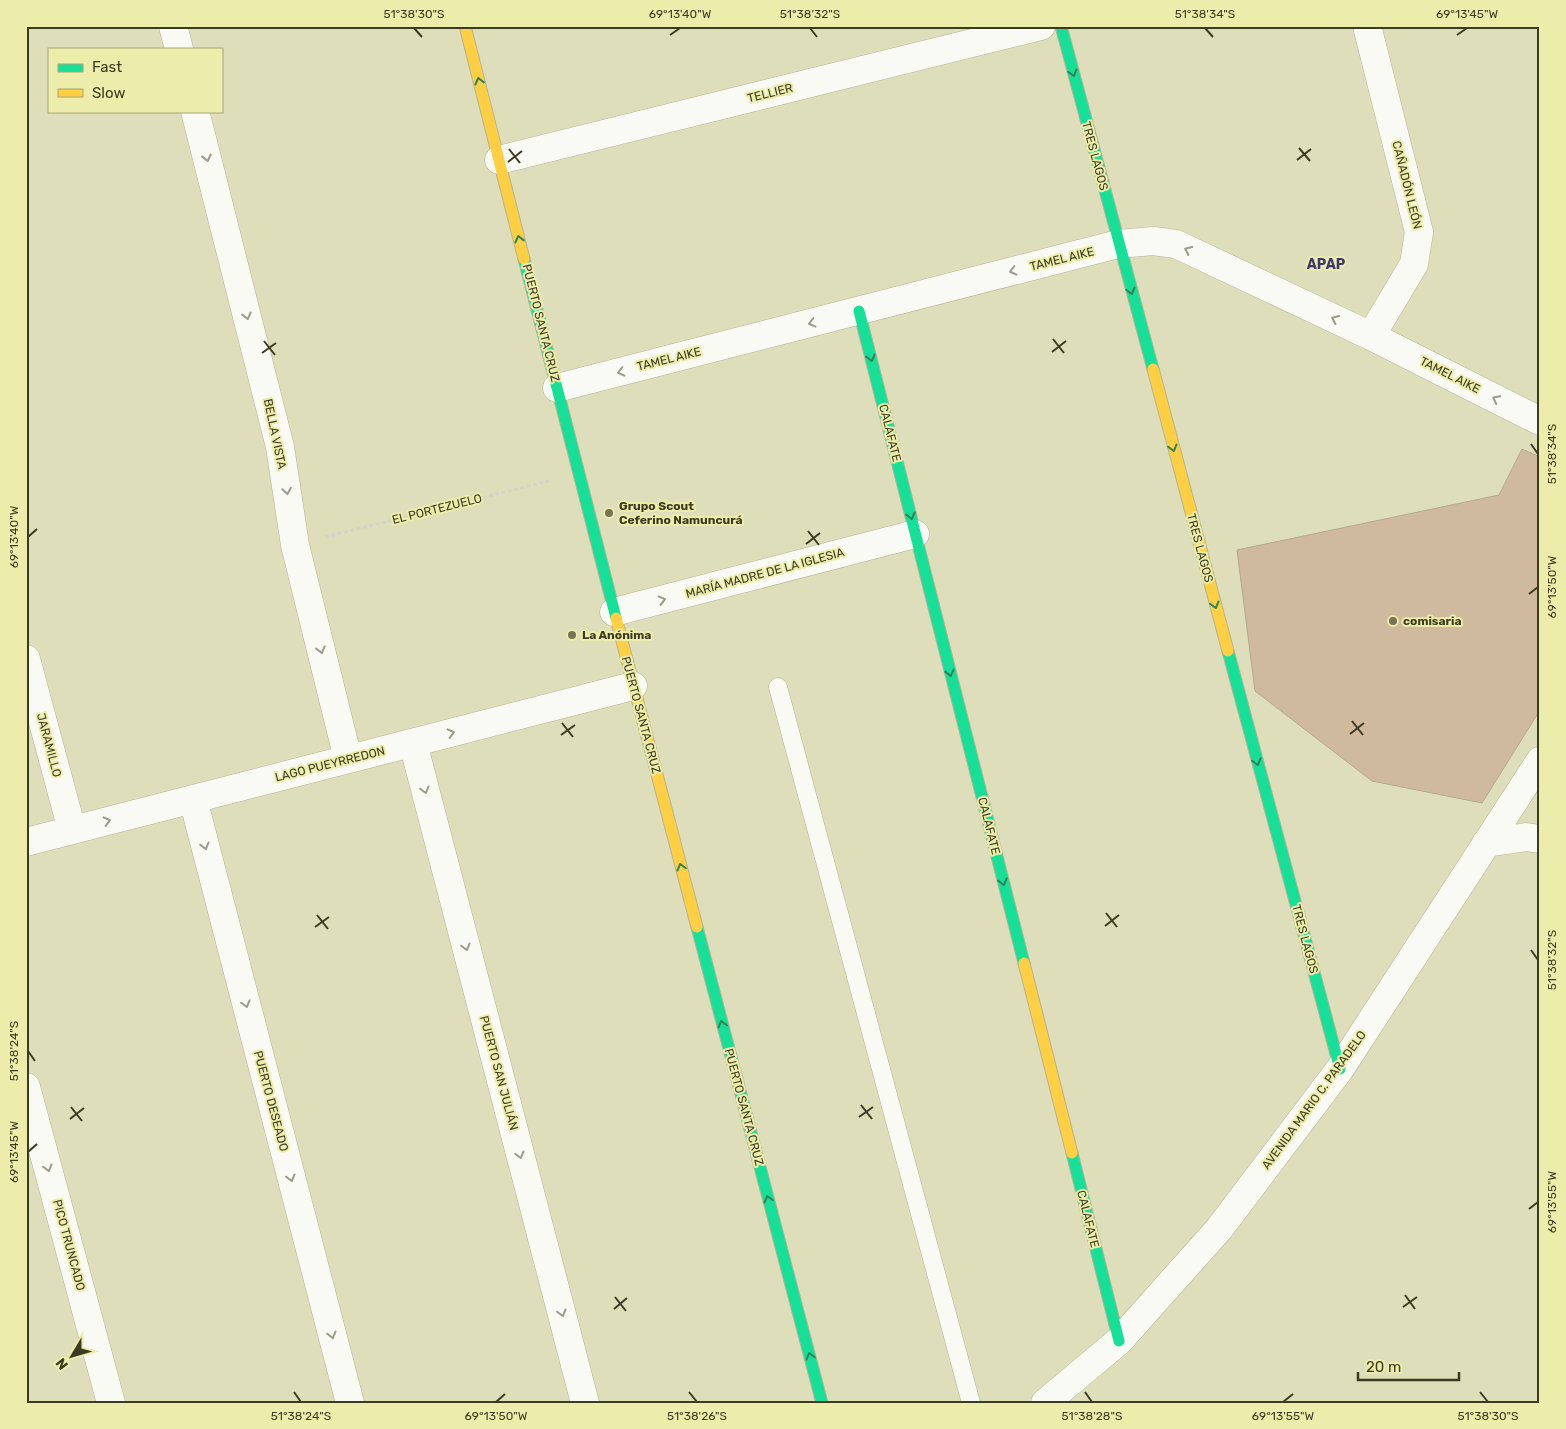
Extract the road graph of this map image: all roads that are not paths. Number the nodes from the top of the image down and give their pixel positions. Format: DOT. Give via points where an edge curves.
graph roads {
  1 [pos="173,26"];
  2 [pos="465,26"];
  3 [pos="1041,26"];
  4 [pos="1061,26"];
  5 [pos="1367,26"];
  6 [pos="179,48"];
  7 [pos="194,112"];
  8 [pos="499,160"];
  9 [pos="1118,244"];
  10 [pos="860,311"];
  11 [pos="1371,336"];
  12 [pos="557,388"];
  13 [pos="1540,421"];
  14 [pos="915,534"];
  15 [pos="614,612"];
  16 [pos="26,659"];
  17 [pos="633,686"];
  18 [pos="778,687"];
  19 [pos="413,743"];
  20 [pos="348,759"];
  21 [pos="1540,761"];
  22 [pos="192,799"];
  23 [pos="72,830"];
  24 [pos="1540,839"];
  25 [pos="26,842"];
  26 [pos="1486,843"];
  27 [pos="1340,1069"];
  28 [pos="26,1087"];
  29 [pos="1119,1340"];
  30 [pos="111,1403"];
  31 [pos="350,1403"];
  32 [pos="585,1403"];
  33 [pos="822,1403"];
  34 [pos="972,1403"];
  35 [pos="1045,1403"];
  1 -- 6 [label="street"];
  8 -- 2 [label="street, PUERTO SANTA CRUZ, one-way"];
  3 -- 8 [label="street, TELLIER"];
  4 -- 9 [label="street, TRES LAGOS, one-way"];
  5 -- 11 [label="street, CAÑADÓN LEÓN" via="1419,232 1414,264"];
  7 -- 20 [label="street, BELLA VISTA, one-way" via="280,447 295,545"];
  12 -- 8 [label="street, PUERTO SANTA CRUZ, one-way"];
  9 -- 10 [label="street, TAMEL AIKE, one-way"];
  11 -- 9 [label="street, TAMEL AIKE, one-way" via="1176,244 1153,241"];
  9 -- 27 [label="street, TRES LAGOS, one-way"];
  10 -- 12 [label="street, TAMEL AIKE, one-way"];
  10 -- 14 [label="street, CALAFATE, one-way"];
  13 -- 11 [label="street, TAMEL AIKE, one-way"];
  12 -- 15 [label="street, PUERTO SANTA CRUZ"];
  15 -- 14 [label="street, MARÍA MADRE DE LA IGLESIA, one-way"];
  14 -- 29 [label="street, CALAFATE, one-way"];
  15 -- 17 [label="street, PUERTO SANTA CRUZ"];
  16 -- 23 [label="street, JARAMILLO"];
  19 -- 17 [label="street, LAGO PUEYRREDON, one-way"];
  33 -- 17 [label="street, PUERTO SANTA CRUZ, one-way"];
  18 -- 34 [label="lane"];
  19 -- 20 [label="street, LAGO PUEYRREDON"];
  19 -- 32 [label="street, PUERTO SAN JULIÁN, one-way"];
  20 -- 22 [label="street, LAGO PUEYRREDON"];
  21 -- 26 [label="street, AVENIDA MARIO C. PARADELO"];
  23 -- 22 [label="street, LAGO PUEYRREDON, one-way"];
  22 -- 31 [label="street, PUERTO DESEADO, one-way"];
  23 -- 25 [label="street, LAGO PUEYRREDON"];
  24 -- 26 [label="street" via="1526,837"];
  26 -- 27 [label="street, AVENIDA MARIO C. PARADELO"];
  27 -- 29 [label="street, AVENIDA MARIO C. PARADELO" via="1219,1229"];
  28 -- 30 [label="street, PICO TRUNCADO, one-way"];
  29 -- 35 [label="street, AVENIDA MARIO C. PARADELO"];
}
